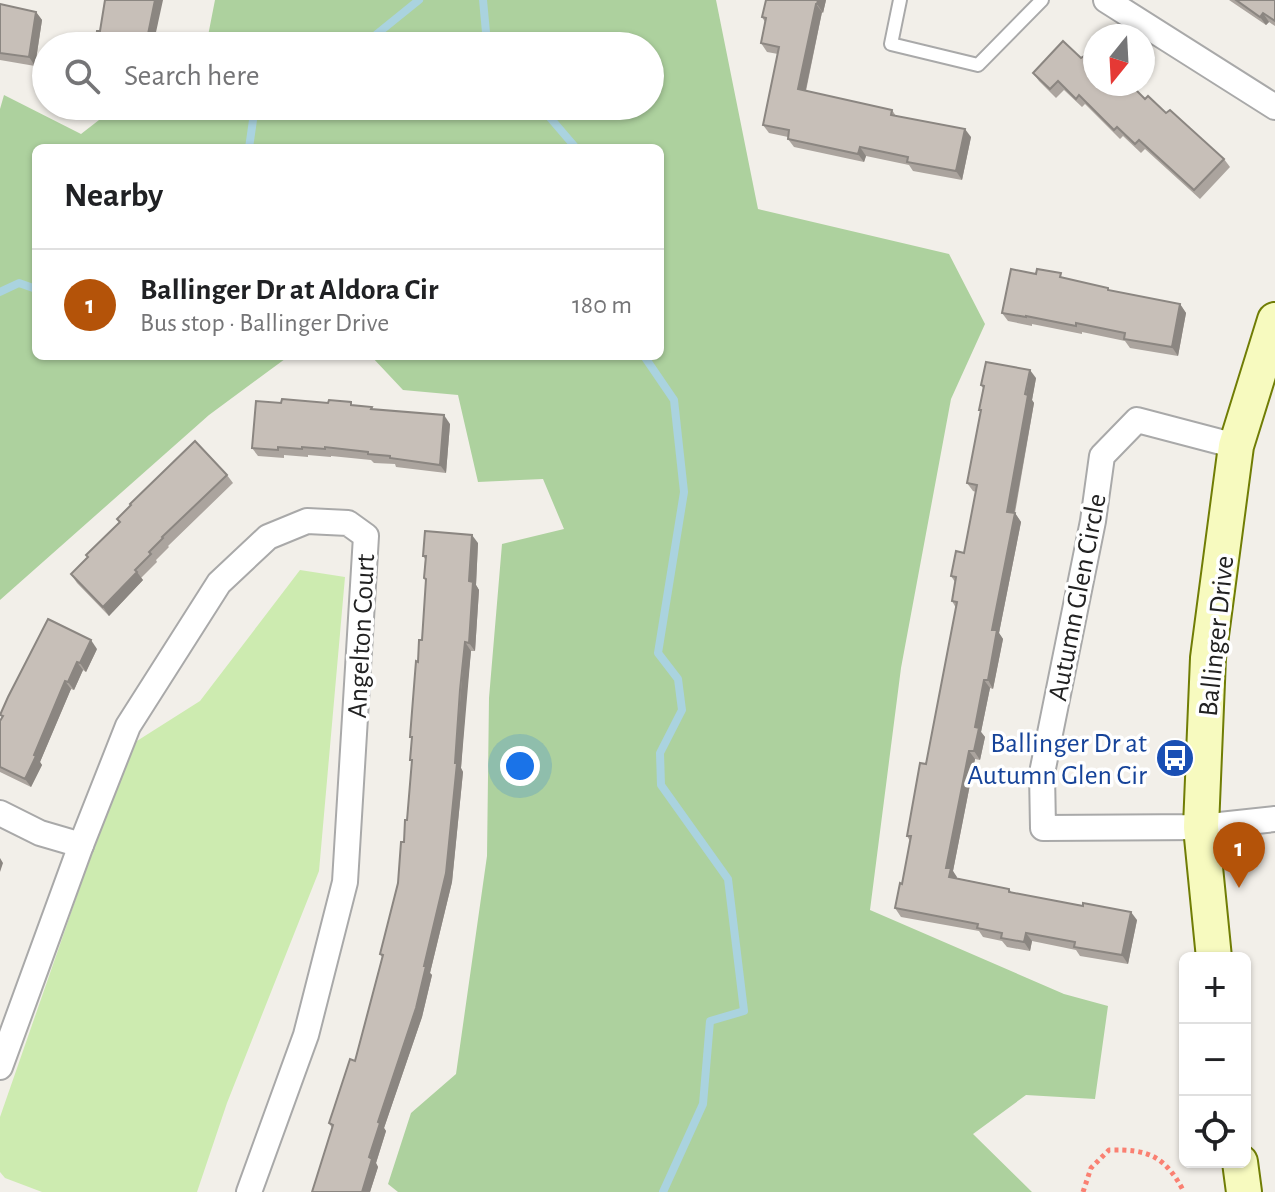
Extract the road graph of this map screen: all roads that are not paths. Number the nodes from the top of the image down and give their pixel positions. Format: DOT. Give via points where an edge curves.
graph roads {
  1 [pos="900,0"];
  2 [pos="1042,0"];
  3 [pos="1106,0"];
  4 [pos="1275,107"];
  5 [pos="1275,320"];
  6 [pos="1236,446"];
  7 [pos="0,813"];
  8 [pos="1275,819"];
  9 [pos="1201,827"];
  10 [pos="81,845"];
  11 [pos="1213,952"];
  12 [pos="0,1067"];
  13 [pos="1241,1168"];
  14 [pos="249,1192"];
  15 [pos="1244,1192"];
  1 -- 2 [label="lane" via="891,44 978,65"];
  3 -- 4 [label="street"];
  5 -- 6 [label="street, Ballinger Drive"];
  6 -- 9 [label="street, Ballinger Drive" via="1208,658"];
  6 -- 9 [label="street, Autumn Glen Circle" via="1137,420 1102,456 1042,773 1043,828"];
  7 -- 10 [label="street"];
  8 -- 9 [label="street"];
  9 -- 11 [label="street, Ballinger Drive"];
  10 -- 12 [label="street, Angelton Court"];
  10 -- 14 [label="street, Angelton Court" via="128,726 219,583 268,537 307,521 348,523 366,536 345,882 306,1035"];
  13 -- 15 [label="street"];
}
